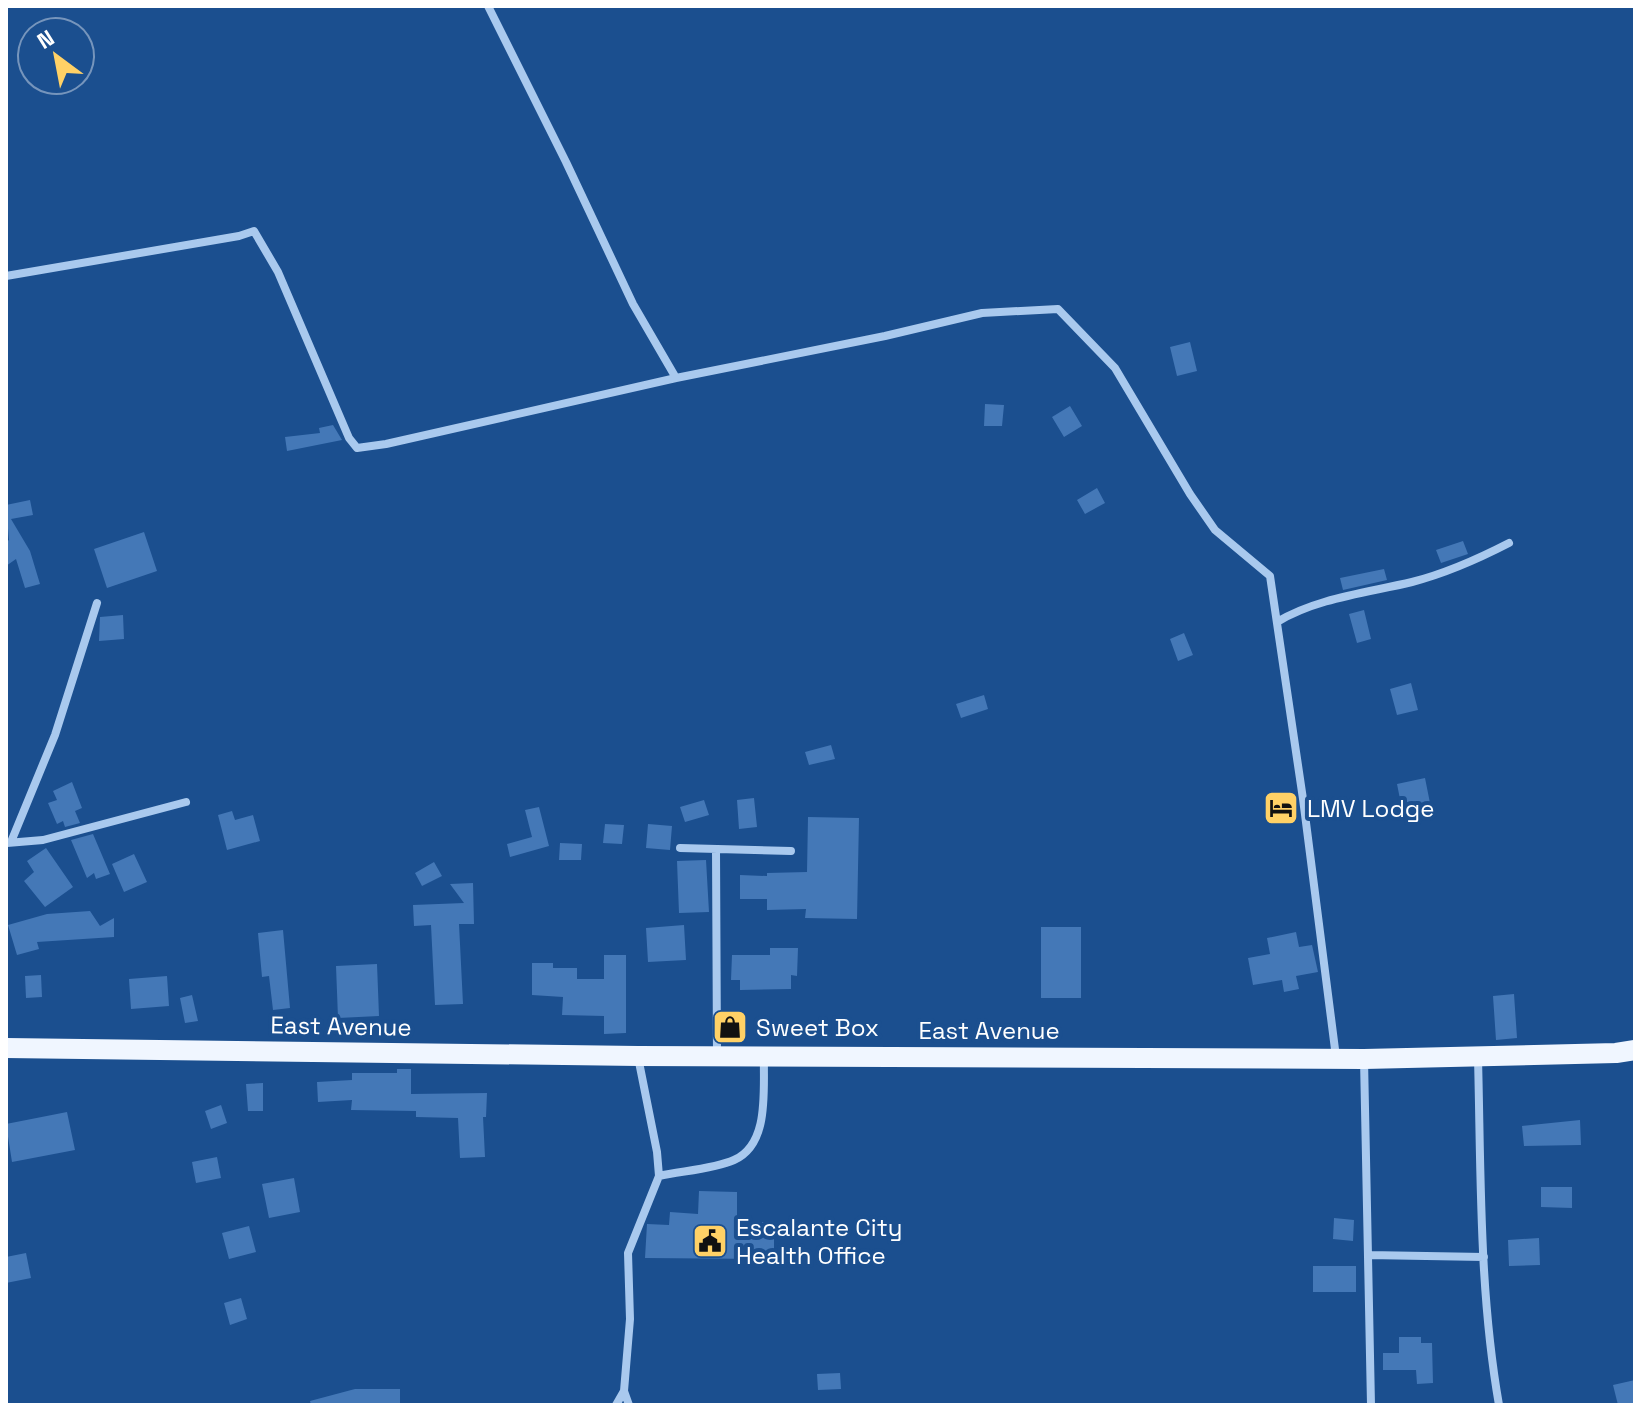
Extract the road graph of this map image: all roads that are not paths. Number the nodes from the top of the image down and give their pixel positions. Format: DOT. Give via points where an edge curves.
graph roads {
  1 [pos="488,6"];
  2 [pos="6,276"];
  3 [pos="676,378"];
  4 [pos="1509,543"];
  5 [pos="97,603"];
  6 [pos="1277,622"];
  7 [pos="186,802"];
  8 [pos="9,842"];
  9 [pos="680,848"];
  10 [pos="716,849"];
  11 [pos="791,851"];
  12 [pos="6,1048"];
  13 [pos="1635,1050"];
  14 [pos="638,1056"];
  15 [pos="717,1056"];
  16 [pos="764,1056"];
  17 [pos="1336,1057"];
  18 [pos="1478,1058"];
  19 [pos="1364,1059"];
  20 [pos="659,1176"];
  21 [pos="1368,1255"];
  22 [pos="1484,1257"];
  23 [pos="624,1391"];
  24 [pos="616,1405"];
  25 [pos="629,1405"];
  26 [pos="1371,1405"];
  27 [pos="1499,1405"];
  1 -- 3 [label="street" via="633,304"];
  2 -- 3 [label="street" via="254,231 278,272 357,448"];
  3 -- 6 [label="street" via="982,313 1058,309 1115,368 1215,530 1270,576"];
  4 -- 6 [label="street" via="1470,564 1300,608"];
  5 -- 8 [label="street" via="55,735"];
  6 -- 17 [label="street"];
  7 -- 8 [label="street" via="43,840"];
  9 -- 10 [label="street"];
  10 -- 11 [label="street"];
  10 -- 15 [label="street"];
  12 -- 14 [label="main road, East Avenue"];
  13 -- 18 [label="main road, East Avenue"];
  14 -- 15 [label="main road, East Avenue"];
  14 -- 20 [label="street"];
  15 -- 16 [label="main road, East Avenue"];
  16 -- 17 [label="main road, East Avenue"];
  16 -- 20 [label="street" via="761,1122 752,1147 733,1161"];
  17 -- 19 [label="main road, East Avenue"];
  18 -- 19 [label="main road, East Avenue"];
  18 -- 22 [label="street"];
  19 -- 21 [label="street"];
  20 -- 23 [label="street" via="628,1253"];
  21 -- 22 [label="street"];
  21 -- 26 [label="street"];
  22 -- 27 [label="street"];
  23 -- 24 [label="street"];
  23 -- 25 [label="street"];
}
